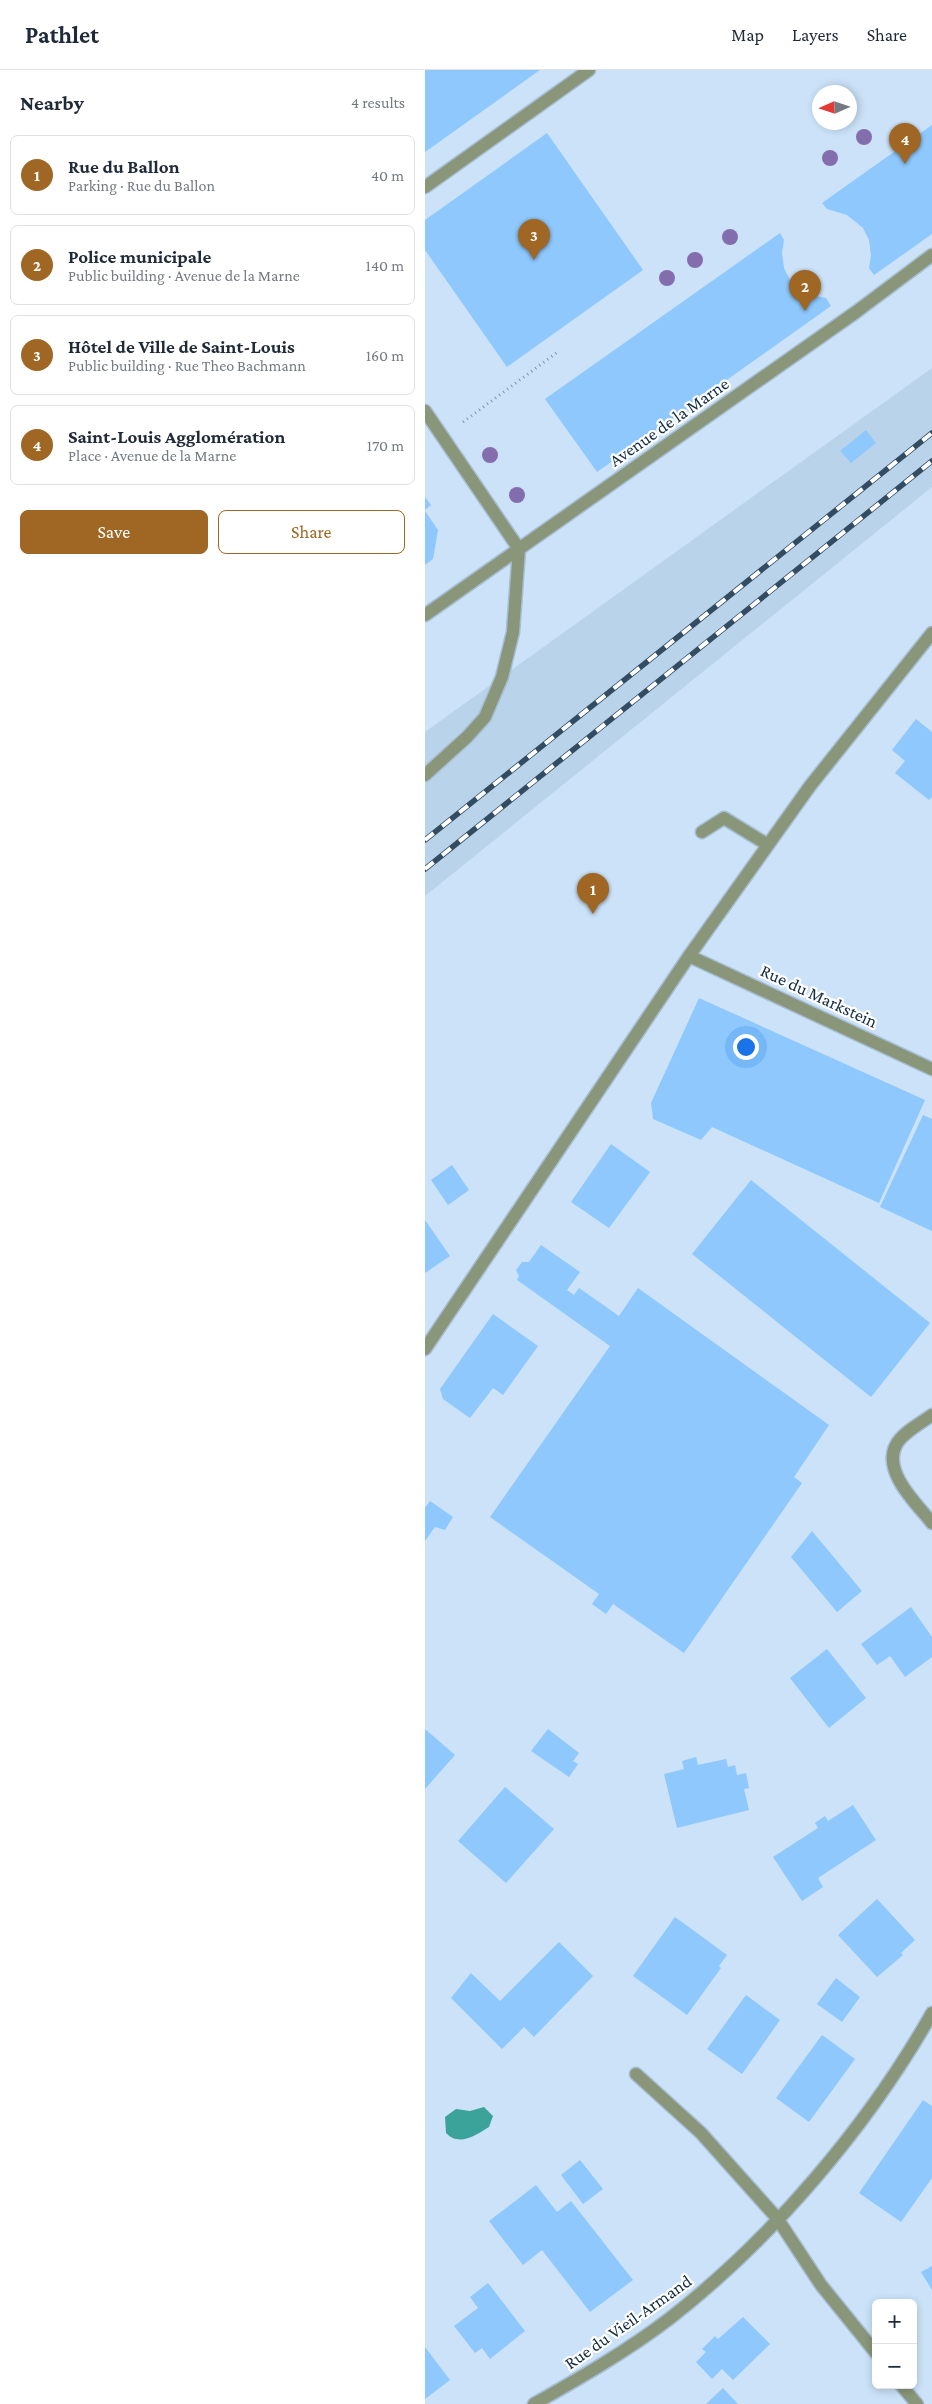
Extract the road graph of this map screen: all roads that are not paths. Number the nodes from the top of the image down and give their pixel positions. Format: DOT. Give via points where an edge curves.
graph roads {
  1 [pos="589,70"];
  2 [pos="425,187"];
  3 [pos="932,255"];
  4 [pos="425,411"];
  5 [pos="519,549"];
  6 [pos="425,615"];
  7 [pos="932,633"];
  8 [pos="425,775"];
  9 [pos="702,832"];
  10 [pos="768,845"];
  11 [pos="689,956"];
  12 [pos="932,1069"];
  13 [pos="425,1349"];
  14 [pos="932,1415"];
  15 [pos="932,1523"];
  16 [pos="932,2012"];
  17 [pos="636,2074"];
  18 [pos="777,2218"];
  19 [pos="872,2348"];
  20 [pos="904,2389"];
  21 [pos="535,2404"];
  22 [pos="917,2404"];
  1 -- 2 [label="street"];
  3 -- 5 [label="street, Avenue de la Marne"];
  4 -- 5 [label="street"];
  5 -- 6 [label="street, Avenue de la Marne"];
  5 -- 8 [label="street" via="513,632 502,677 485,717"];
  7 -- 10 [label="street" via="810,786"];
  9 -- 10 [label="street" via="724,818"];
  10 -- 11 [label="street"];
  11 -- 12 [label="street, Rue du Markstein"];
  11 -- 13 [label="street"];
  14 -- 15 [label="street" via="896,1445 892,1458 895,1473"];
  16 -- 18 [label="street, Rue du Vieil-Armand" via="900,2066 858,2122 820,2172"];
  17 -- 18 [label="street" via="701,2133"];
  18 -- 19 [label="street" via="821,2285"];
  18 -- 21 [label="street, Rue du Vieil-Armand" via="738,2259 668,2320"];
  20 -- 22 [label="street"];
}
